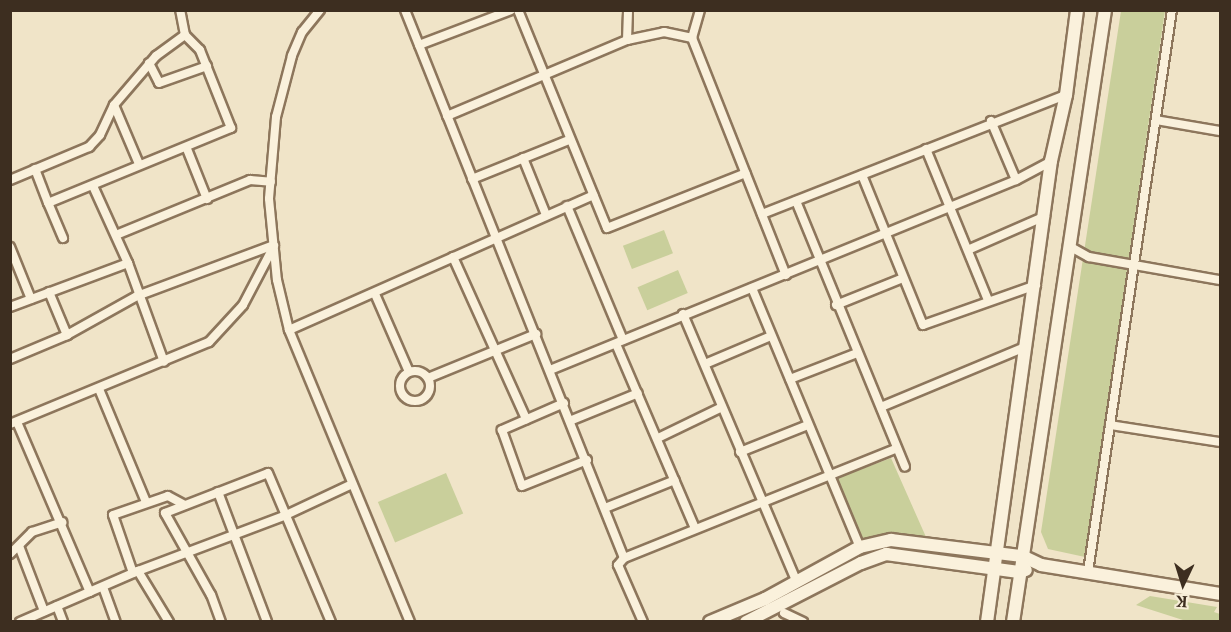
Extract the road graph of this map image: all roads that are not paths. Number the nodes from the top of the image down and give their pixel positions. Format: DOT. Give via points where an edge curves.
graph roads {
  1 [pos="180,10"];
  2 [pos="405,10"];
  3 [pos="511,10"];
  4 [pos="518,10"];
  5 [pos="628,10"];
  6 [pos="700,10"];
  7 [pos="1077,10"];
  8 [pos="1105,10"];
  9 [pos="1172,10"];
  10 [pos="316,12"];
  11 [pos="185,35"];
  12 [pos="692,38"];
  13 [pos="627,40"];
  14 [pos="419,45"];
  15 [pos="149,63"];
  16 [pos="207,66"];
  17 [pos="543,77"];
  18 [pos="1066,94"];
  19 [pos="114,105"];
  20 [pos="447,116"];
  21 [pos="1156,120"];
  22 [pos="991,122"];
  23 [pos="1221,131"];
  24 [pos="568,140"];
  25 [pos="187,149"];
  26 [pos="926,149"];
  27 [pos="523,158"];
  28 [pos="1051,161"];
  29 [pos="139,164"];
  30 [pos="35,169"];
  31 [pos="746,173"];
  32 [pos="862,175"];
  33 [pos="472,179"];
  34 [pos="10,180"];
  35 [pos="1016,180"];
  36 [pos="271,182"];
  37 [pos="93,186"];
  38 [pos="593,195"];
  39 [pos="207,198"];
  40 [pos="796,201"];
  41 [pos="48,202"];
  42 [pos="952,205"];
  43 [pos="567,206"];
  44 [pos="762,214"];
  45 [pos="546,215"];
  46 [pos="1045,216"];
  47 [pos="883,232"];
  48 [pos="116,235"];
  49 [pos="496,236"];
  50 [pos="63,238"];
  51 [pos="274,245"];
  52 [pos="1069,246"];
  53 [pos="10,247"];
  54 [pos="970,249"];
  55 [pos="453,257"];
  56 [pos="820,261"];
  57 [pos="128,263"];
  58 [pos="1134,264"];
  59 [pos="786,275"];
  60 [pos="903,278"];
  61 [pos="1221,280"];
  62 [pos="1036,285"];
  63 [pos="753,288"];
  64 [pos="49,292"];
  65 [pos="375,294"];
  66 [pos="137,296"];
  67 [pos="31,299"];
  68 [pos="988,300"];
  69 [pos="837,305"];
  70 [pos="10,307"];
  71 [pos="683,314"];
  72 [pos="289,330"];
  73 [pos="536,334"];
  74 [pos="67,335"];
  75 [pos="771,336"];
  76 [pos="619,342"];
  77 [pos="1025,347"];
  78 [pos="495,350"];
  79 [pos="857,353"];
  80 [pos="10,359"];
  81 [pos="164,362"];
  82 [pos="705,364"];
  83 [pos="550,370"];
  84 [pos="410,372"];
  85 [pos="428,378"];
  86 [pos="790,380"];
  87 [pos="99,389"];
  88 [pos="638,393"];
  89 [pos="564,403"];
  90 [pos="722,406"];
  91 [pos="881,407"];
  92 [pos="526,418"];
  93 [pos="572,420"];
  94 [pos="14,423"];
  95 [pos="808,425"];
  96 [pos="1110,425"];
  97 [pos="658,438"];
  98 [pos="1221,442"];
  99 [pos="897,448"];
  100 [pos="741,452"];
  101 [pos="587,460"];
  102 [pos="904,467"];
  103 [pos="827,475"];
  104 [pos="675,480"];
  105 [pos="350,485"];
  106 [pos="218,492"];
  107 [pos="760,501"];
  108 [pos="146,502"];
  109 [pos="185,506"];
  110 [pos="605,508"];
  111 [pos="286,515"];
  112 [pos="62,522"];
  113 [pos="695,528"];
  114 [pos="236,536"];
  115 [pos="19,546"];
  116 [pos="860,547"];
  117 [pos="187,551"];
  118 [pos="994,552"];
  119 [pos="10,554"];
  120 [pos="1022,555"];
  121 [pos="624,558"];
  122 [pos="1041,565"];
  123 [pos="992,568"];
  124 [pos="136,572"];
  125 [pos="1019,572"];
  126 [pos="1088,572"];
  127 [pos="797,582"];
  128 [pos="103,587"];
  129 [pos="90,592"];
  130 [pos="1221,594"];
  131 [pos="57,606"];
  132 [pos="44,611"];
  133 [pos="783,614"];
  134 [pos="20,621"];
  135 [pos="63,621"];
  136 [pos="116,621"];
  137 [pos="169,621"];
  138 [pos="221,621"];
  139 [pos="267,621"];
  140 [pos="331,621"];
  141 [pos="410,621"];
  142 [pos="643,621"];
  143 [pos="710,621"];
  144 [pos="746,621"];
  145 [pos="802,621"];
  146 [pos="987,621"];
  147 [pos="1013,621"];
  1 -- 11 [label="street"];
  2 -- 14 [label="street"];
  3 -- 14 [label="street"];
  4 -- 17 [label="street"];
  5 -- 13 [label="street"];
  6 -- 12 [label="street"];
  7 -- 18 [label="street"];
  8 -- 52 [label="street"];
  9 -- 21 [label="street"];
  10 -- 36 [label="street" via="292,56 280,94"];
  11 -- 15 [label="street"];
  11 -- 16 [label="street" via="200,50"];
  12 -- 13 [label="street" via="664,32"];
  12 -- 31 [label="street"];
  13 -- 17 [label="street"];
  14 -- 20 [label="street"];
  15 -- 16 [label="street" via="159,83"];
  15 -- 19 [label="street"];
  16 -- 25 [label="street" via="231,128"];
  17 -- 20 [label="street"];
  17 -- 24 [label="street"];
  18 -- 22 [label="street"];
  18 -- 28 [label="street"];
  19 -- 29 [label="street"];
  19 -- 30 [label="street" via="100,135 89,147"];
  20 -- 33 [label="street"];
  21 -- 23 [label="street"];
  21 -- 58 [label="street"];
  22 -- 26 [label="street"];
  22 -- 35 [label="street"];
  24 -- 27 [label="street"];
  24 -- 38 [label="street"];
  25 -- 29 [label="street"];
  25 -- 39 [label="street"];
  26 -- 32 [label="street"];
  26 -- 42 [label="street"];
  27 -- 33 [label="street"];
  27 -- 45 [label="street"];
  28 -- 35 [label="street"];
  28 -- 46 [label="street"];
  29 -- 37 [label="street"];
  30 -- 34 [label="street"];
  30 -- 41 [label="street"];
  31 -- 38 [label="street" via="607,228"];
  31 -- 44 [label="street"];
  32 -- 40 [label="street"];
  32 -- 47 [label="street"];
  33 -- 49 [label="street"];
  35 -- 42 [label="street"];
  36 -- 39 [label="street" via="250,180"];
  36 -- 51 [label="street"];
  37 -- 41 [label="street"];
  37 -- 48 [label="street"];
  38 -- 43 [label="street"];
  39 -- 48 [label="street"];
  40 -- 44 [label="street"];
  40 -- 56 [label="street"];
  41 -- 50 [label="street"];
  42 -- 47 [label="street"];
  42 -- 54 [label="street"];
  43 -- 45 [label="street"];
  43 -- 76 [label="street"];
  44 -- 59 [label="street"];
  45 -- 49 [label="street"];
  46 -- 54 [label="street"];
  46 -- 62 [label="street"];
  47 -- 56 [label="street"];
  47 -- 60 [label="street"];
  48 -- 57 [label="street"];
  49 -- 55 [label="street"];
  49 -- 73 [label="street"];
  51 -- 66 [label="street"];
  51 -- 72 [label="street"];
  51 -- 81 [label="street" via="243,305 226,326 209,342"];
  52 -- 58 [label="street" via="1089,257"];
  52 -- 120 [label="street"];
  53 -- 67 [label="street"];
  54 -- 68 [label="street"];
  55 -- 65 [label="street"];
  55 -- 78 [label="street"];
  56 -- 59 [label="street"];
  56 -- 69 [label="street"];
  57 -- 64 [label="street"];
  57 -- 66 [label="street"];
  58 -- 61 [label="street"];
  58 -- 96 [label="street"];
  59 -- 63 [label="street"];
  60 -- 68 [label="street" via="923,325"];
  60 -- 69 [label="street"];
  62 -- 68 [label="street"];
  62 -- 77 [label="street"];
  63 -- 71 [label="street"];
  63 -- 75 [label="street"];
  64 -- 67 [label="street"];
  64 -- 74 [label="street"];
  65 -- 72 [label="street"];
  65 -- 84 [label="street"];
  66 -- 74 [label="street"];
  66 -- 81 [label="street"];
  67 -- 70 [label="street"];
  69 -- 79 [label="street"];
  71 -- 76 [label="street"];
  71 -- 82 [label="street"];
  72 -- 105 [label="street"];
  73 -- 78 [label="street"];
  73 -- 83 [label="street"];
  74 -- 80 [label="street"];
  75 -- 82 [label="street"];
  75 -- 86 [label="street"];
  76 -- 83 [label="street"];
  76 -- 88 [label="street"];
  77 -- 91 [label="street"];
  77 -- 118 [label="street"];
  78 -- 85 [label="street"];
  78 -- 92 [label="street"];
  79 -- 86 [label="street"];
  79 -- 91 [label="street"];
  81 -- 87 [label="street"];
  82 -- 90 [label="street"];
  83 -- 89 [label="street"];
  84 -- 85 [label="street" via="420,372"];
  84 -- 85 [label="street" via="400,386 412,400 427,394"];
  86 -- 95 [label="street"];
  87 -- 94 [label="street"];
  87 -- 108 [label="street"];
  88 -- 93 [label="street"];
  88 -- 97 [label="street"];
  89 -- 92 [label="street"];
  89 -- 93 [label="street"];
  90 -- 97 [label="street"];
  90 -- 100 [label="street"];
  91 -- 99 [label="street"];
  92 -- 101 [label="street" via="502,430 522,486"];
  93 -- 101 [label="street"];
  94 -- 112 [label="street"];
  95 -- 100 [label="street"];
  95 -- 103 [label="street"];
  96 -- 98 [label="street"];
  96 -- 126 [label="street"];
  97 -- 104 [label="street"];
  99 -- 102 [label="street"];
  99 -- 103 [label="street"];
  100 -- 107 [label="street"];
  101 -- 110 [label="street"];
  103 -- 107 [label="street"];
  103 -- 116 [label="street"];
  104 -- 110 [label="street"];
  104 -- 113 [label="street"];
  105 -- 111 [label="street"];
  105 -- 141 [label="street"];
  106 -- 109 [label="street"];
  106 -- 111 [label="street" via="268,473"];
  106 -- 114 [label="street"];
  107 -- 113 [label="street"];
  107 -- 127 [label="street"];
  108 -- 109 [label="street" via="168,496"];
  108 -- 124 [label="street" via="113,515"];
  109 -- 117 [label="street" via="165,513"];
  110 -- 121 [label="street"];
  111 -- 114 [label="street"];
  111 -- 140 [label="street"];
  112 -- 115 [label="street" via="32,532"];
  112 -- 129 [label="street"];
  113 -- 121 [label="street"];
  114 -- 117 [label="street"];
  114 -- 139 [label="street"];
  115 -- 119 [label="street"];
  115 -- 132 [label="street"];
  116 -- 118 [label="street" via="901,540"];
  116 -- 127 [label="street"];
  117 -- 124 [label="street"];
  117 -- 138 [label="street"];
  118 -- 120 [label="street"];
  118 -- 123 [label="street"];
  120 -- 122 [label="street"];
  120 -- 125 [label="street"];
  121 -- 142 [label="street" via="618,566"];
  122 -- 125 [label="street"];
  122 -- 126 [label="street"];
  123 -- 125 [label="street"];
  123 -- 133 [label="street" via="886,554 861,563"];
  123 -- 146 [label="street"];
  124 -- 128 [label="street"];
  124 -- 137 [label="street"];
  125 -- 147 [label="street"];
  126 -- 130 [label="street"];
  127 -- 143 [label="street"];
  128 -- 129 [label="street"];
  128 -- 136 [label="street"];
  129 -- 131 [label="street"];
  131 -- 132 [label="street"];
  131 -- 135 [label="street"];
  132 -- 134 [label="street"];
  133 -- 144 [label="street"];
  133 -- 145 [label="street"];
}
